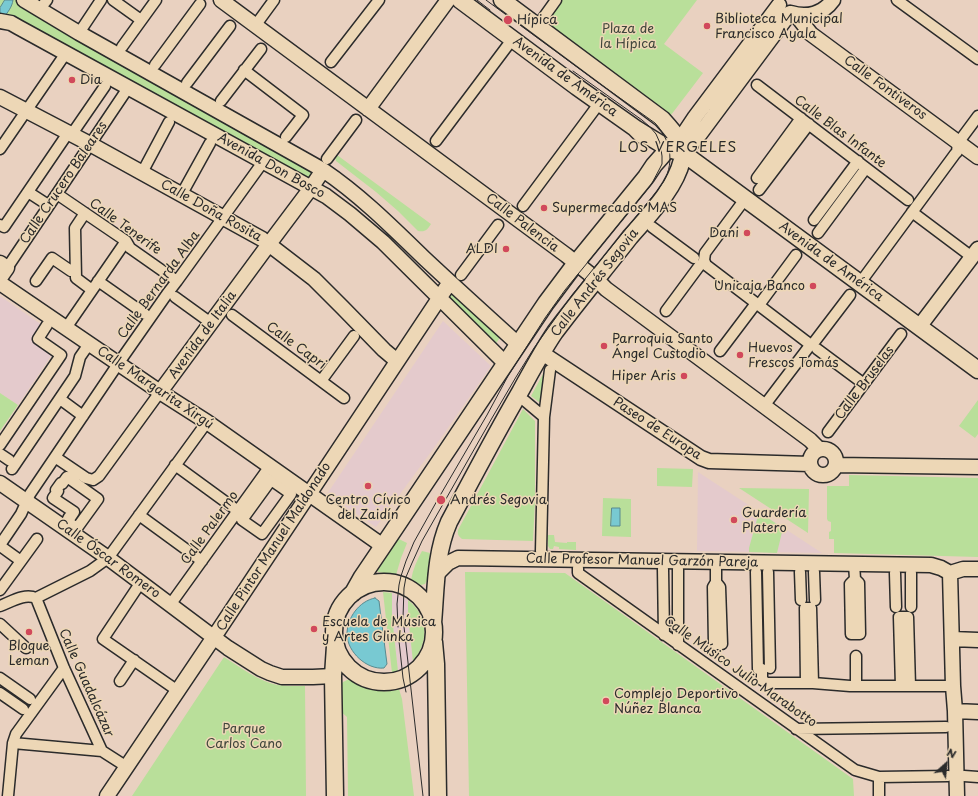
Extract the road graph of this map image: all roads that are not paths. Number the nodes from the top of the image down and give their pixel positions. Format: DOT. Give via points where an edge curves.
graph roads {
  1 [pos="24,0"];
  2 [pos="101,0"];
  3 [pos="113,0"];
  4 [pos="156,0"];
  5 [pos="221,0"];
  6 [pos="274,0"];
  7 [pos="379,0"];
  8 [pos="448,0"];
  9 [pos="460,0"];
  10 [pos="502,0"];
  11 [pos="556,0"];
  12 [pos="833,0"];
  13 [pos="896,0"];
  14 [pos="200,4"];
  15 [pos="43,5"];
  16 [pos="781,6"];
  17 [pos="141,20"];
  18 [pos="0,21"];
  19 [pos="541,21"];
  20 [pos="230,26"];
  21 [pos="255,26"];
  22 [pos="79,32"];
  23 [pos="508,45"];
  24 [pos="122,47"];
  25 [pos="261,49"];
  26 [pos="66,53"];
  27 [pos="978,59"];
  28 [pos="331,62"];
  29 [pos="155,66"];
  30 [pos="244,70"];
  31 [pos="187,83"];
  32 [pos="757,85"];
  33 [pos="105,86"];
  34 [pos="128,88"];
  35 [pos="0,96"];
  36 [pos="221,102"];
  37 [pos="368,109"];
  38 [pos="595,109"];
  39 [pos="26,110"];
  40 [pos="978,116"];
  41 [pos="356,120"];
  42 [pos="805,121"];
  43 [pos="169,122"];
  44 [pos="635,128"];
  45 [pos="71,132"];
  46 [pos="286,137"];
  47 [pos="436,141"];
  48 [pos="675,142"];
  49 [pos="210,143"];
  50 [pos="958,143"];
  51 [pos="90,144"];
  52 [pos="0,148"];
  53 [pos="978,157"];
  54 [pos="858,161"];
  55 [pos="262,162"];
  56 [pos="325,165"];
  57 [pos="654,165"];
  58 [pos="866,168"];
  59 [pos="144,169"];
  60 [pos="757,178"];
  61 [pos="311,188"];
  62 [pos="184,190"];
  63 [pos="759,190"];
  64 [pos="28,192"];
  65 [pos="57,194"];
  66 [pos="745,199"];
  67 [pos="908,200"];
  68 [pos="45,203"];
  69 [pos="523,206"];
  70 [pos="912,212"];
  71 [pos="85,213"];
  72 [pos="223,217"];
  73 [pos="814,220"];
  74 [pos="0,224"];
  75 [pos="498,225"];
  76 [pos="652,227"];
  77 [pos="818,234"];
  78 [pos="126,241"];
  79 [pos="269,244"];
  80 [pos="975,253"];
  81 [pos="796,255"];
  82 [pos="699,261"];
  83 [pos="576,263"];
  84 [pos="2,269"];
  85 [pos="75,270"];
  86 [pos="456,279"];
  87 [pos="596,279"];
  88 [pos="36,281"];
  89 [pos="98,281"];
  90 [pos="177,281"];
  91 [pos="0,283"];
  92 [pos="855,289"];
  93 [pos="92,290"];
  94 [pos="176,297"];
  95 [pos="439,298"];
  96 [pos="666,312"];
  97 [pos="145,314"];
  98 [pos="232,315"];
  99 [pos="211,323"];
  100 [pos="47,325"];
  101 [pos="920,327"];
  102 [pos="66,328"];
  103 [pos="902,334"];
  104 [pos="354,336"];
  105 [pos="89,344"];
  106 [pos="518,344"];
  107 [pos="814,345"];
  108 [pos="720,351"];
  109 [pos="542,353"];
  110 [pos="397,361"];
  111 [pos="505,363"];
  112 [pos="118,364"];
  113 [pos="550,370"];
  114 [pos="978,370"];
  115 [pos="321,380"];
  116 [pos="864,384"];
  117 [pos="160,392"];
  118 [pos="344,398"];
  119 [pos="60,399"];
  120 [pos="525,401"];
  121 [pos="764,406"];
  122 [pos="83,416"];
  123 [pos="544,417"];
  124 [pos="207,422"];
  125 [pos="828,432"];
  126 [pos="0,445"];
  127 [pos="819,449"];
  128 [pos="0,454"];
  129 [pos="56,457"];
  130 [pos="810,464"];
  131 [pos="175,465"];
  132 [pos="836,465"];
  133 [pos="270,466"];
  134 [pos="978,467"];
  135 [pos="0,483"];
  136 [pos="309,494"];
  137 [pos="96,496"];
  138 [pos="26,502"];
  139 [pos="139,515"];
  140 [pos="240,515"];
  141 [pos="37,539"];
  142 [pos="383,546"];
  143 [pos="2,547"];
  144 [pos="541,551"];
  145 [pos="108,558"];
  146 [pos="202,560"];
  147 [pos="21,561"];
  148 [pos="716,562"];
  149 [pos="854,564"];
  150 [pos="578,568"];
  151 [pos="663,569"];
  152 [pos="678,569"];
  153 [pos="978,569"];
  154 [pos="756,572"];
  155 [pos="768,572"];
  156 [pos="800,572"];
  157 [pos="814,572"];
  158 [pos="895,573"];
  159 [pos="911,573"];
  160 [pos="950,573"];
  161 [pos="436,574"];
  162 [pos="854,579"];
  163 [pos="141,582"];
  164 [pos="716,582"];
  165 [pos="0,590"];
  166 [pos="353,593"];
  167 [pos="36,598"];
  168 [pos="800,600"];
  169 [pos="815,600"];
  170 [pos="170,605"];
  171 [pos="0,606"];
  172 [pos="896,607"];
  173 [pos="911,607"];
  174 [pos="0,624"];
  175 [pos="433,630"];
  176 [pos="664,634"];
  177 [pos="214,638"];
  178 [pos="952,639"];
  179 [pos="978,640"];
  180 [pos="336,645"];
  181 [pos="678,645"];
  182 [pos="26,648"];
  183 [pos="856,656"];
  184 [pos="134,660"];
  185 [pos="64,668"];
  186 [pos="763,669"];
  187 [pos="333,676"];
  188 [pos="0,678"];
  189 [pos="120,681"];
  190 [pos="809,683"];
  191 [pos="856,686"];
  192 [pos="905,686"];
  193 [pos="953,686"];
  194 [pos="178,691"];
  195 [pos="0,693"];
  196 [pos="30,699"];
  197 [pos="23,709"];
  198 [pos="955,711"];
  199 [pos="978,712"];
  200 [pos="946,727"];
  201 [pos="796,729"];
  202 [pos="13,743"];
  203 [pos="102,751"];
  204 [pos="127,767"];
  205 [pos="948,776"];
  206 [pos="964,776"];
  207 [pos="879,777"];
  208 [pos="978,777"];
  209 [pos="8,796"];
  210 [pos="107,796"];
  211 [pos="335,796"];
  212 [pos="438,796"];
  213 [pos="879,796"];
  214 [pos="957,796"];
  1 -- 15 [label="main road, Avenida Don Bosco"];
  2 -- 22 [label="street"];
  3 -- 17 [label="street"];
  4 -- 17 [label="street"];
  5 -- 21 [label="main road, Calle Palencia"];
  6 -- 21 [label="street"];
  7 -- 28 [label="street"];
  8 -- 37 [label="main road"];
  9 -- 44 [label="main road, Avenida de América"];
  10 -- 48 [label="main road, Avenida de América" via="662,119"];
  11 -- 19 [label="street"];
  12 -- 16 [label="main road" via="823,10 803,16"];
  13 -- 27 [label="street"];
  14 -- 29 [label="street"];
  15 -- 22 [label="main road, Avenida Don Bosco"];
  16 -- 48 [label="main road, Calle Andrés Segovia" via="683,135"];
  16 -- 48 [label="main road, Calle Andrés Segovia" via="700,134"];
  16 -- 50 [label="main road, Calle Fontiveros" via="811,34"];
  17 -- 24 [label="street"];
  18 -- 26 [label="main road, Avenida Don Bosco" via="11,23"];
  20 -- 31 [label="street"];
  21 -- 37 [label="main road, Calle Palencia"];
  22 -- 56 [label="main road, Avenida Don Bosco"];
  23 -- 47 [label="street"];
  25 -- 30 [label="street"];
  26 -- 34 [label="main road, Avenida Don Bosco"];
  26 -- 39 [label="street"];
  30 -- 36 [label="street"];
  30 -- 46 [label="street" via="303,115"];
  32 -- 42 [label="street, Calle Blas Infante"];
  33 -- 45 [label="street"];
  34 -- 51 [label="street, Calle Crucero Baleares"];
  34 -- 55 [label="main road, Avenida Don Bosco"];
  35 -- 39 [label="main road, Calle Doña Rosita"];
  37 -- 83 [label="main road, Calle Palencia"];
  38 -- 69 [label="street"];
  39 -- 45 [label="main road, Calle Doña Rosita"];
  39 -- 52 [label="street"];
  40 -- 50 [label="street"];
  41 -- 56 [label="street"];
  42 -- 54 [label="street, Calle Blas Infante"];
  42 -- 60 [label="street"];
  42 -- 63 [label="street"];
  43 -- 59 [label="street"];
  44 -- 48 [label="main road"];
  44 -- 57 [label="main road, Avenida de América" via="648,142"];
  45 -- 51 [label="main road, Calle Doña Rosita"];
  45 -- 64 [label="street"];
  48 -- 57 [label="main road, Calle Andrés Segovia"];
  48 -- 66 [label="main road, Avenida de América"];
  48 -- 87 [label="main road, Calle Andrés Segovia" via="682,161 676,176 662,199"];
  49 -- 62 [label="street"];
  50 -- 53 [label="main road, Calle Fontiveros"];
  50 -- 70 [label="street" via="957,152"];
  51 -- 65 [label="street, Calle Crucero Baleares"];
  51 -- 72 [label="main road, Calle Doña Rosita"];
  54 -- 58 [label="street, Calle Blas Infante"];
  54 -- 73 [label="street"];
  55 -- 61 [label="main road, Avenida Don Bosco"];
  55 -- 72 [label="street, Calle Bernarda Alba"];
  56 -- 61 [label="main road, Avenida de Italia"];
  56 -- 86 [label="main road, Avenida Don Bosco" via="342,183"];
  57 -- 83 [label="main road, Calle Andrés Segovia"];
  58 -- 67 [label="street, Calle Blas Infante"];
  58 -- 77 [label="street"];
  61 -- 79 [label="main road, Avenida de Italia"];
  61 -- 95 [label="main road, Avenida Don Bosco" via="350,214 383,242"];
  64 -- 68 [label="street"];
  64 -- 74 [label="street" via="4,228"];
  65 -- 71 [label="street, Calle Tenerife"];
  65 -- 84 [label="street, Calle Crucero Baleares"];
  66 -- 82 [label="street"];
  66 -- 92 [label="main road, Avenida de América"];
  70 -- 80 [label="street"];
  70 -- 92 [label="street"];
  71 -- 78 [label="street, Calle Tenerife"];
  71 -- 85 [label="street" via="75,228"];
  72 -- 79 [label="main road, Calle Doña Rosita"];
  72 -- 90 [label="street, Calle Bernarda Alba"];
  75 -- 86 [label="street"];
  76 -- 82 [label="street"];
  78 -- 89 [label="street"];
  78 -- 90 [label="street, Calle Tenerife" via="130,248"];
  79 -- 99 [label="main road, Avenida de Italia"];
  79 -- 110 [label="main road, Calle Doña Rosita" via="314,280"];
  80 -- 101 [label="main road"];
  81 -- 108 [label="street"];
  82 -- 96 [label="street"];
  82 -- 107 [label="street"];
  83 -- 87 [label="main road, Calle Palencia"];
  83 -- 106 [label="main road, Calle Andrés Segovia"];
  85 -- 88 [label="street" via="71,271 52,258"];
  85 -- 93 [label="street" via="76,278"];
  86 -- 95 [label="main road, Calle Pintor Manuel Maldonado"];
  86 -- 106 [label="main road, Avenida Don Bosco"];
  87 -- 109 [label="main road, Calle Andrés Segovia"];
  87 -- 121 [label="main road, Calle Palencia" via="606,290"];
  89 -- 93 [label="street"];
  89 -- 97 [label="street"];
  90 -- 112 [label="street, Calle Bernarda Alba"];
  91 -- 102 [label="main road, Calle Margarita Xirgú"];
  92 -- 101 [label="main road, Avenida de América"];
  92 -- 107 [label="street"];
  93 -- 102 [label="street"];
  94 -- 99 [label="street"];
  95 -- 110 [label="main road, Calle Pintor Manuel Maldonado"];
  95 -- 111 [label="main road, Avenida Don Bosco"];
  98 -- 115 [label="street, Calle Capri"];
  99 -- 117 [label="main road, Avenida de Italia"];
  100 -- 126 [label="street" via="38,339 61,355"];
  101 -- 114 [label="main road, Avenida de América"];
  102 -- 105 [label="main road, Calle Margarita Xirgú"];
  103 -- 116 [label="street, Calle Bruselas"];
  104 -- 115 [label="street"];
  105 -- 112 [label="main road, Calle Margarita Xirgú"];
  105 -- 119 [label="street" via="80,357 75,376"];
  106 -- 111 [label="main road, Calle Andrés Segovia"];
  107 -- 116 [label="street"];
  107 -- 121 [label="street" via="808,348"];
  109 -- 130 [label="main road, Paseo de Europa" via="709,462"];
  109 -- 161 [label="main road, Calle Andrés Segovia" via="449,522 440,549"];
  110 -- 136 [label="main road, Calle Pintor Manuel Maldonado"];
  111 -- 142 [label="main road, Calle Andrés Segovia"];
  112 -- 117 [label="main road, Calle Margarita Xirgú"];
  112 -- 122 [label="street, Calle Bernarda Alba"];
  113 -- 123 [label="street"];
  115 -- 118 [label="street, Calle Capri"];
  116 -- 125 [label="street, Calle Bruselas"];
  117 -- 124 [label="main road, Calle Margarita Xirgú"];
  117 -- 129 [label="street, Avenida de Italia" via="99,476 93,480"];
  119 -- 122 [label="street"];
  119 -- 128 [label="street" via="11,464"];
  120 -- 123 [label="street"];
  121 -- 127 [label="main road, Calle Palencia"];
  122 -- 129 [label="street, Calle Bernarda Alba"];
  123 -- 144 [label="street"];
  124 -- 131 [label="street"];
  124 -- 133 [label="main road, Calle Margarita Xirgú"];
  127 -- 130 [label="main road" via="813,454"];
  127 -- 132 [label="main road" via="830,451 835,457"];
  129 -- 138 [label="street, Calle Bernarda Alba"];
  130 -- 132 [label="main road" via="814,472 823,475 831,472"];
  131 -- 139 [label="street"];
  131 -- 140 [label="street"];
  132 -- 134 [label="main road"];
  133 -- 136 [label="main road, Calle Margarita Xirgú"];
  133 -- 140 [label="street, Calle Palermo"];
  135 -- 138 [label="main road, Calle Óscar Romero"];
  136 -- 142 [label="main road, Calle Margarita Xirgú"];
  136 -- 177 [label="main road, Calle Pintor Manuel Maldonado"];
  137 -- 137 [label="street" via="74,527 67,521 74,512 53,498 67,477"];
  138 -- 143 [label="street, Calle Bernarda Alba"];
  138 -- 145 [label="main road, Calle Óscar Romero"];
  139 -- 145 [label="street"];
  139 -- 146 [label="street"];
  140 -- 140 [label="street" via="271,480 291,494 262,534"];
  140 -- 146 [label="street, Calle Palermo"];
  141 -- 147 [label="street"];
  142 -- 166 [label="main road, Calle Andrés Segovia"];
  143 -- 147 [label="street"];
  145 -- 163 [label="main road, Calle Óscar Romero"];
  145 -- 167 [label="street" via="90,571"];
  146 -- 170 [label="street, Calle Palermo"];
  147 -- 165 [label="street"];
  148 -- 149 [label="main road, Calle Profesor Manuel Garzón Pareja"];
  148 -- 161 [label="main road, Calle Profesor Manuel Garzón Pareja" via="458,558"];
  148 -- 164 [label="street"];
  149 -- 160 [label="main road, Calle Profesor Manuel Garzón Pareja" via="931,565"];
  149 -- 162 [label="street"];
  150 -- 176 [label="street, Calle Músico Julio Marabotto" via="578,574"];
  151 -- 176 [label="street, Calle Profesor Manuel Garzón Pareja"];
  152 -- 181 [label="street, Calle Profesor Manuel Garzón Pareja"];
  153 -- 160 [label="main road" via="963,569"];
  154 -- 186 [label="street"];
  155 -- 186 [label="street"];
  156 -- 168 [label="street"];
  157 -- 169 [label="street"];
  158 -- 172 [label="street"];
  159 -- 173 [label="street"];
  160 -- 178 [label="main road"];
  161 -- 175 [label="main road, Calle Andrés Segovia"];
  163 -- 170 [label="main road, Calle Óscar Romero"];
  163 -- 184 [label="street" via="103,639"];
  164 -- 164 [label="street" via="713,587 714,644 722,644 720,587"];
  166 -- 175 [label="main road" via="376,583 399,585 411,591 427,608"];
  166 -- 180 [label="main road" via="337,615 334,630"];
  167 -- 171 [label="street" via="24,596"];
  167 -- 185 [label="street, Calle Guadalcázar"];
  170 -- 177 [label="main road, Calle Óscar Romero"];
  174 -- 182 [label="street"];
  175 -- 180 [label="main road" via="432,646 421,666 403,678 386,682 368,680 353,672 343,661"];
  175 -- 212 [label="main road"];
  176 -- 181 [label="street, Calle Músico Julio Marabotto"];
  177 -- 187 [label="main road, Calle Óscar Romero" via="261,669 282,677"];
  177 -- 194 [label="main road, Calle Pintor Manuel Maldonado"];
  178 -- 179 [label="main road"];
  178 -- 193 [label="main road"];
  180 -- 187 [label="main road"];
  181 -- 201 [label="street, Calle Músico Julio Marabotto"];
  183 -- 191 [label="street"];
  184 -- 189 [label="street"];
  184 -- 194 [label="street"];
  185 -- 202 [label="street" via="16,734"];
  185 -- 203 [label="street, Calle Guadalcázar"];
  186 -- 190 [label="street" via="762,680 767,683"];
  187 -- 211 [label="main road"];
  188 -- 196 [label="street"];
  190 -- 190 [label="street" via="811,608 805,608"];
  190 -- 191 [label="street"];
  191 -- 192 [label="street"];
  192 -- 192 [label="street" via="908,617 899,617"];
  192 -- 193 [label="street"];
  193 -- 198 [label="main road"];
  194 -- 204 [label="main road, Calle Pintor Manuel Maldonado"];
  195 -- 197 [label="street"];
  198 -- 199 [label="main road"];
  198 -- 214 [label="main road"];
  200 -- 201 [label="street"];
  201 -- 207 [label="street, Calle Músico Julio Marabotto" via="855,770"];
  202 -- 203 [label="street"];
  202 -- 209 [label="street"];
  203 -- 204 [label="street, Calle Guadalcázar"];
  204 -- 210 [label="main road, Calle Pintor Manuel Maldonado"];
  205 -- 207 [label="street, Calle Músico Julio Marabotto"];
  206 -- 208 [label="street"];
  207 -- 213 [label="street"];
}
